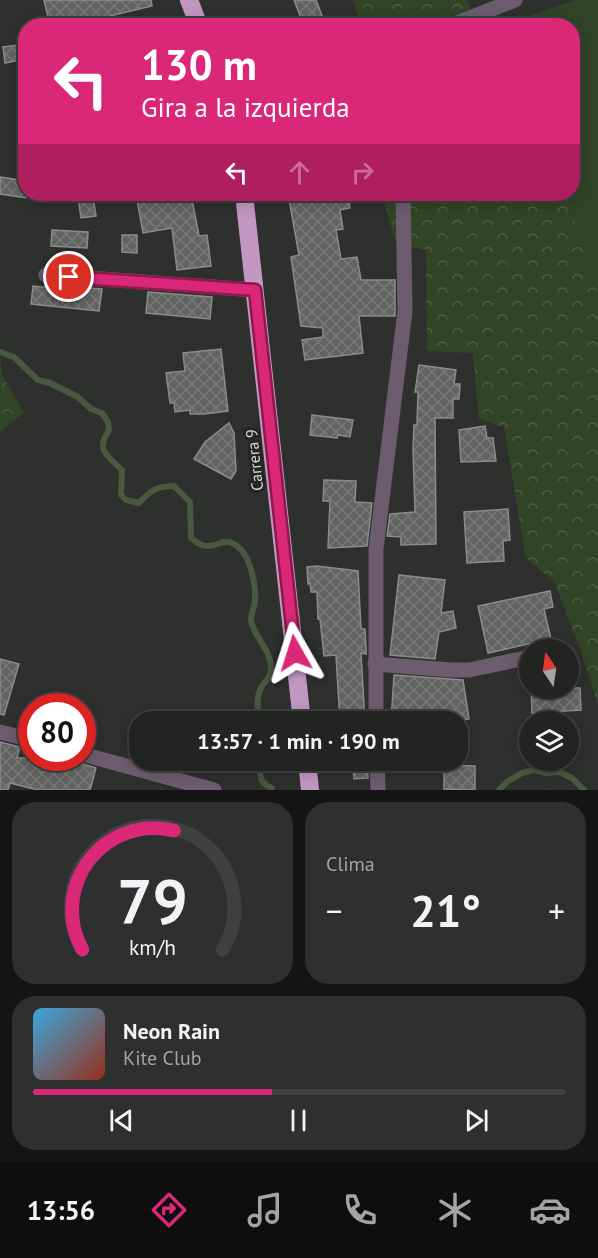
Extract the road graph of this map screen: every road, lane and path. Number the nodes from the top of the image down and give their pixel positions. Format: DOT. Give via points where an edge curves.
graph roads {
  1 [pos="189,0"];
  2 [pos="515,0"];
  3 [pos="196,18"];
  4 [pos="470,18"];
  5 [pos="245,201"];
  6 [pos="403,201"];
  7 [pos="46,275"];
  8 [pos="255,290"];
  9 [pos="519,659"];
  10 [pos="375,664"];
  11 [pos="301,711"];
  12 [pos="376,711"];
  13 [pos="0,732"];
  14 [pos="18,736"];
  15 [pos="96,758"];
  16 [pos="308,771"];
  17 [pos="377,771"];
  18 [pos="214,790"];
  19 [pos="310,790"];
  20 [pos="378,790"];
  1 -- 3 [label="highway"];
  2 -- 4 [label="street"];
  5 -- 8 [label="highway, Carrera 9"];
  6 -- 10 [label="street" via="405,310 376,549"];
  7 -- 8 [label="street"];
  8 -- 11 [label="highway, Carrera 9"];
  9 -- 10 [label="street" via="469,670"];
  10 -- 12 [label="street"];
  13 -- 14 [label="street"];
  15 -- 18 [label="street"];
  16 -- 19 [label="highway"];
  17 -- 20 [label="street"];
}
